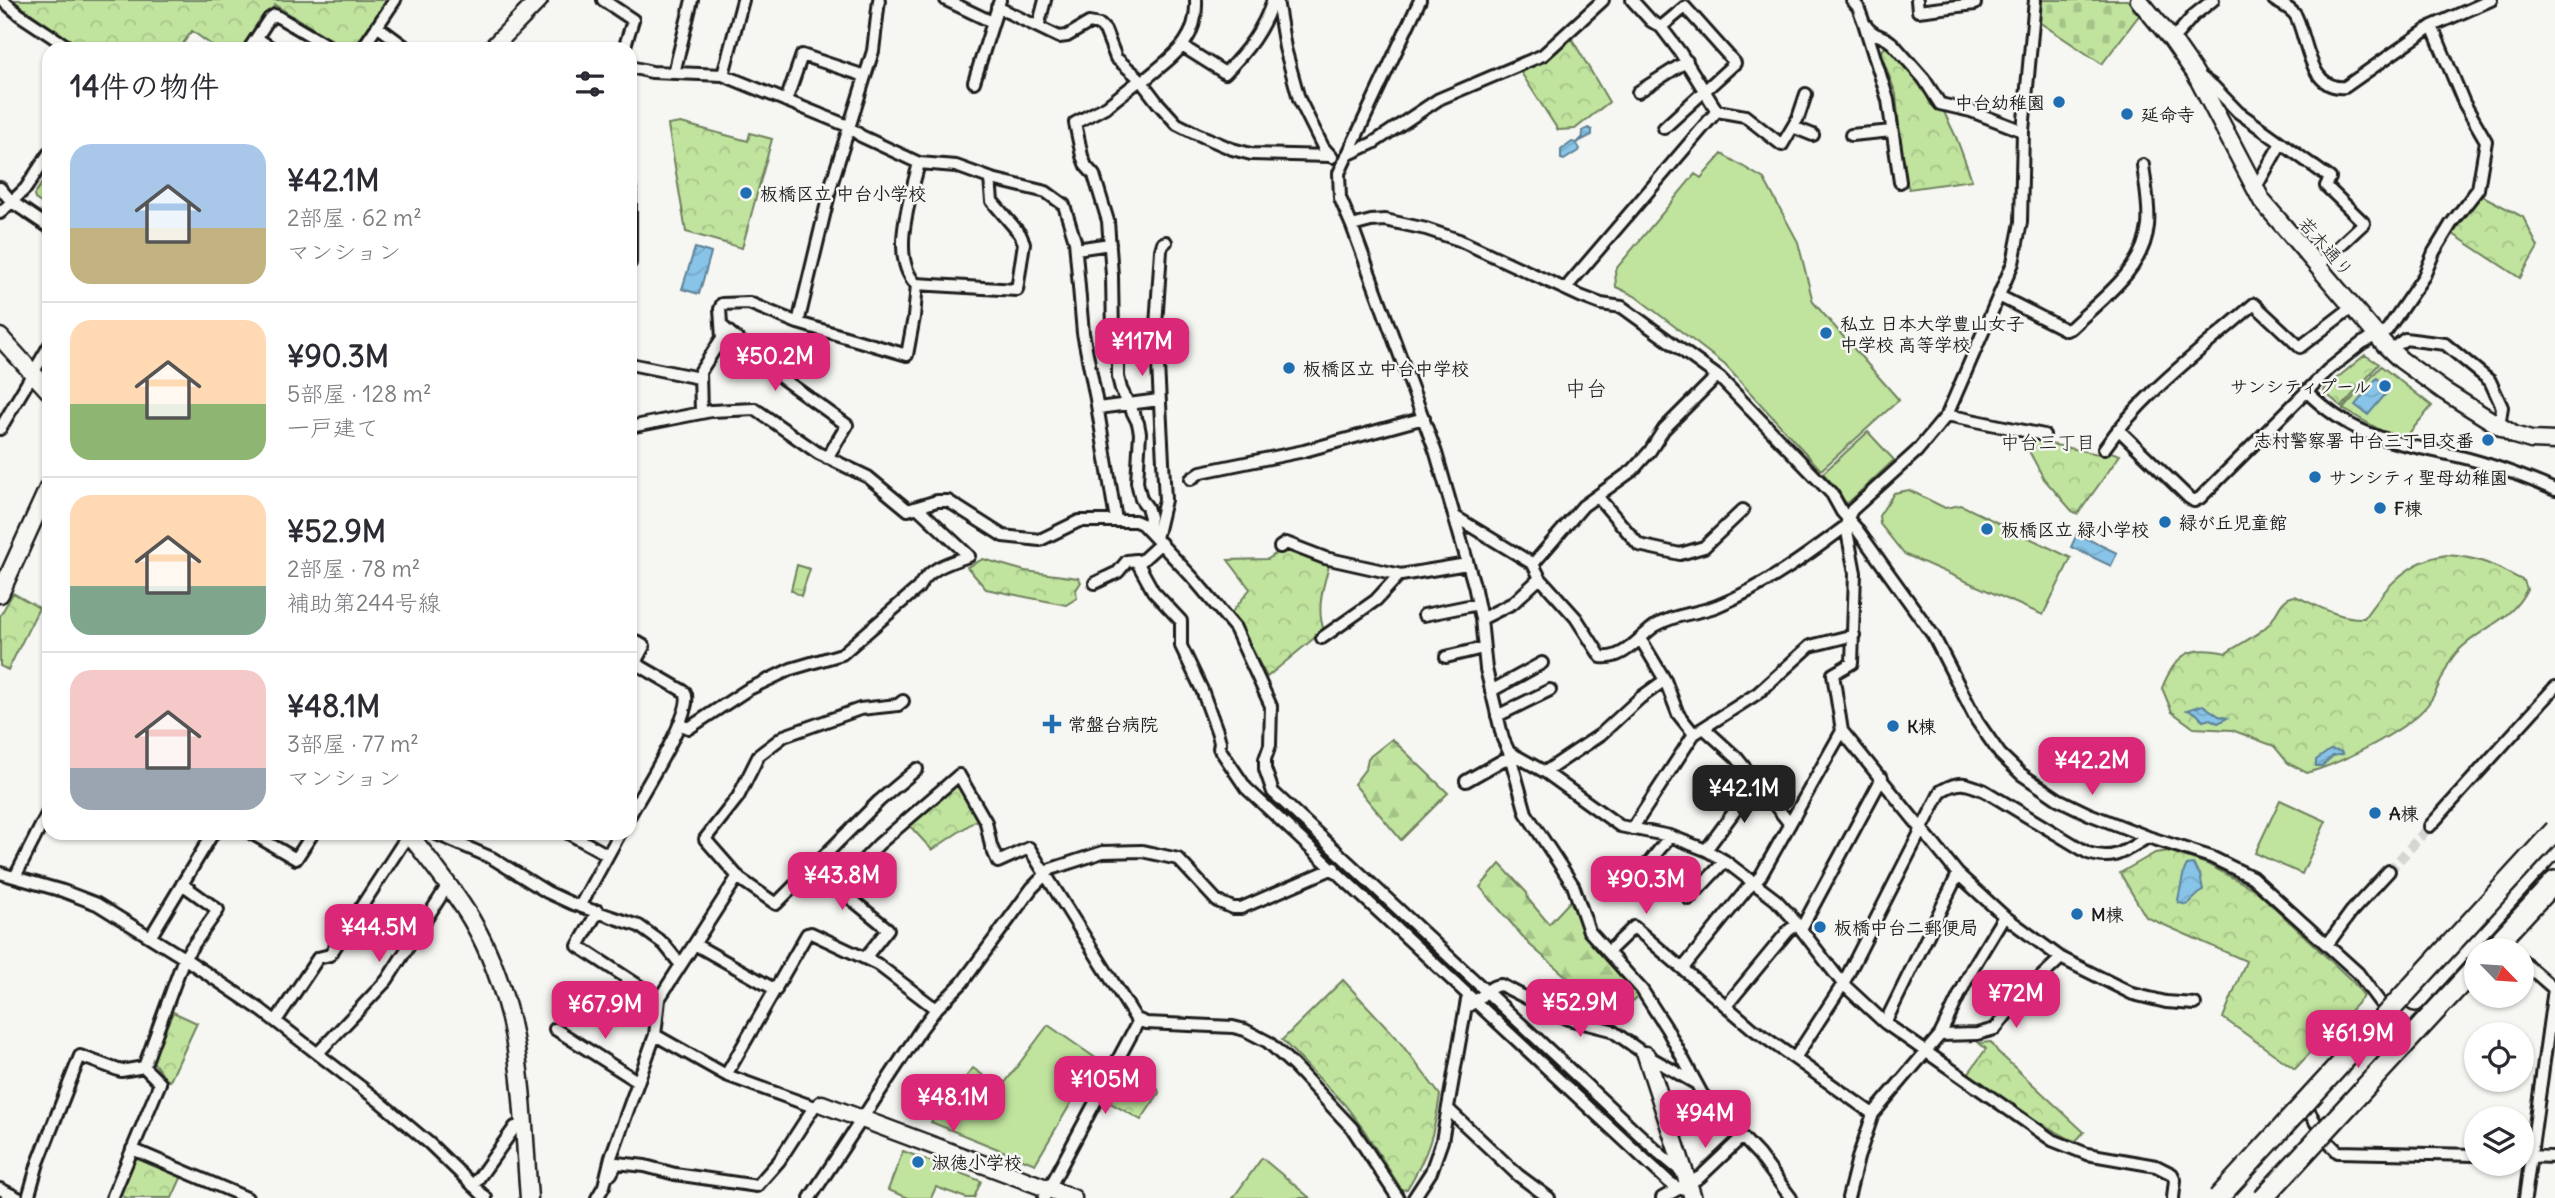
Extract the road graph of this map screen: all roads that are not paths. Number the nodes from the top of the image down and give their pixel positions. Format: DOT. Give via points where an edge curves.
graph roads {
  1 [pos="2,0"];
  2 [pos="395,0"];
  3 [pos="539,0"];
  4 [pos="603,0"];
  5 [pos="692,0"];
  6 [pos="743,0"];
  7 [pos="879,0"];
  8 [pos="946,0"];
  9 [pos="1045,0"];
  10 [pos="1196,0"];
  11 [pos="1277,0"];
  12 [pos="1420,0"];
  13 [pos="1603,0"];
  14 [pos="1632,0"];
  15 [pos="1852,0"];
  16 [pos="1917,0"];
  17 [pos="2035,0"];
  18 [pos="2139,0"];
  19 [pos="2213,0"];
  20 [pos="2274,0"];
  21 [pos="2491,0"];
  22 [pos="998,4"];
  23 [pos="1975,4"];
  24 [pos="992,22"];
  25 [pos="1864,23"];
  26 [pos="377,26"];
  27 [pos="2432,26"];
  28 [pos="1038,27"];
  29 [pos="1661,27"];
  30 [pos="257,38"];
  31 [pos="2172,40"];
  32 [pos="60,42"];
  33 [pos="254,42"];
  34 [pos="263,42"];
  35 [pos="322,42"];
  36 [pos="367,42"];
  37 [pos="399,42"];
  38 [pos="498,42"];
  39 [pos="626,42"];
  40 [pos="1182,46"];
  41 [pos="1687,61"];
  42 [pos="637,69"];
  43 [pos="674,73"];
  44 [pos="2195,74"];
  45 [pos="723,75"];
  46 [pos="865,76"];
  47 [pos="1141,81"];
  48 [pos="974,82"];
  49 [pos="1703,91"];
  50 [pos="1638,92"];
  51 [pos="1806,94"];
  52 [pos="786,101"];
  53 [pos="1717,111"];
  54 [pos="848,126"];
  55 [pos="1793,127"];
  56 [pos="1664,128"];
  57 [pos="1892,131"];
  58 [pos="2023,131"];
  59 [pos="1813,135"];
  60 [pos="1851,135"];
  61 [pos="2281,143"];
  62 [pos="1330,156"];
  63 [pos="1346,159"];
  64 [pos="919,163"];
  65 [pos="42,164"];
  66 [pos="2143,165"];
  67 [pos="990,179"];
  68 [pos="1900,183"];
  69 [pos="0,188"];
  70 [pos="2255,189"];
  71 [pos="12,202"];
  72 [pos="0,213"];
  73 [pos="42,222"];
  74 [pos="1352,226"];
  75 [pos="1166,242"];
  76 [pos="1110,244"];
  77 [pos="1076,249"];
  78 [pos="2317,267"];
  79 [pos="917,284"];
  80 [pos="1567,290"];
  81 [pos="1999,296"];
  82 [pos="2352,307"];
  83 [pos="798,323"];
  84 [pos="721,325"];
  85 [pos="2376,335"];
  86 [pos="0,337"];
  87 [pos="2390,350"];
  88 [pos="42,357"];
  89 [pos="637,365"];
  90 [pos="32,372"];
  91 [pos="1717,376"];
  92 [pos="699,378"];
  93 [pos="42,383"];
  94 [pos="2306,391"];
  95 [pos="1159,401"];
  96 [pos="1127,404"];
  97 [pos="1097,408"];
  98 [pos="701,413"];
  99 [pos="1947,415"];
  100 [pos="1424,418"];
  101 [pos="637,426"];
  102 [pos="2500,426"];
  103 [pos="0,429"];
  104 [pos="2118,429"];
  105 [pos="2044,435"];
  106 [pos="2555,441"];
  107 [pos="2104,449"];
  108 [pos="827,458"];
  109 [pos="1191,479"];
  110 [pos="2555,490"];
  111 [pos="1173,496"];
  112 [pos="1597,496"];
  113 [pos="42,501"];
  114 [pos="917,507"];
  115 [pos="1164,507"];
  116 [pos="1743,510"];
  117 [pos="1454,516"];
  118 [pos="1116,520"];
  119 [pos="1847,522"];
  120 [pos="1155,537"];
  121 [pos="1280,547"];
  122 [pos="1138,564"];
  123 [pos="1467,564"];
  124 [pos="1533,564"];
  125 [pos="1399,575"];
  126 [pos="1539,578"];
  127 [pos="1095,583"];
  128 [pos="0,594"];
  129 [pos="1478,604"];
  130 [pos="1424,615"];
  131 [pos="1481,619"];
  132 [pos="1854,635"];
  133 [pos="1322,638"];
  134 [pos="1641,640"];
  135 [pos="637,642"];
  136 [pos="1483,648"];
  137 [pos="1446,657"];
  138 [pos="637,660"];
  139 [pos="1542,663"];
  140 [pos="637,669"];
  141 [pos="1665,680"];
  142 [pos="2555,687"];
  143 [pos="1550,690"];
  144 [pos="1491,691"];
  145 [pos="902,701"];
  146 [pos="1497,716"];
  147 [pos="679,724"];
  148 [pos="1699,731"];
  149 [pos="1842,731"];
  150 [pos="1510,756"];
  151 [pos="917,769"];
  152 [pos="1545,772"];
  153 [pos="1882,778"];
  154 [pos="1466,781"];
  155 [pos="1756,782"];
  156 [pos="637,792"];
  157 [pos="642,794"];
  158 [pos="637,803"];
  159 [pos="42,824"];
  160 [pos="1790,824"];
  161 [pos="2430,826"];
  162 [pos="1922,828"];
  163 [pos="1632,829"];
  164 [pos="2555,830"];
  165 [pos="1670,836"];
  166 [pos="2148,837"];
  167 [pos="209,840"];
  168 [pos="263,840"];
  169 [pos="308,840"];
  170 [pos="406,840"];
  171 [pos="415,840"];
  172 [pos="458,840"];
  173 [pos="581,840"];
  174 [pos="616,840"];
  175 [pos="2555,847"];
  176 [pos="1706,850"];
  177 [pos="608,855"];
  178 [pos="1346,862"];
  179 [pos="1725,862"];
  180 [pos="2555,862"];
  181 [pos="812,867"];
  182 [pos="1331,869"];
  183 [pos="2389,871"];
  184 [pos="0,873"];
  185 [pos="1045,873"];
  186 [pos="1958,874"];
  187 [pos="738,876"];
  188 [pos="15,877"];
  189 [pos="1755,881"];
  190 [pos="2555,881"];
  191 [pos="182,884"];
  192 [pos="448,885"];
  193 [pos="837,887"];
  194 [pos="1630,887"];
  195 [pos="2555,893"];
  196 [pos="1689,899"];
  197 [pos="2510,903"];
  198 [pos="580,906"];
  199 [pos="598,911"];
  200 [pos="2004,916"];
  201 [pos="1799,927"];
  202 [pos="151,936"];
  203 [pos="2511,938"];
  204 [pos="2513,938"];
  205 [pos="696,945"];
  206 [pos="2327,945"];
  207 [pos="1608,952"];
  208 [pos="184,958"];
  209 [pos="865,958"];
  210 [pos="2061,958"];
  211 [pos="680,964"];
  212 [pos="1683,968"];
  213 [pos="2534,972"];
  214 [pos="2464,980"];
  215 [pos="1843,984"];
  216 [pos="776,990"];
  217 [pos="2554,990"];
  218 [pos="1486,992"];
  219 [pos="2464,992"];
  220 [pos="659,999"];
  221 [pos="1470,1002"];
  222 [pos="2195,1004"];
  223 [pos="1726,1006"];
  224 [pos="936,1009"];
  225 [pos="2386,1012"];
  226 [pos="1139,1020"];
  227 [pos="276,1021"];
  228 [pos="1885,1023"];
  229 [pos="555,1029"];
  230 [pos="655,1035"];
  231 [pos="1940,1035"];
  232 [pos="317,1053"];
  233 [pos="1926,1054"];
  234 [pos="1646,1055"];
  235 [pos="1795,1058"];
  236 [pos="144,1067"];
  237 [pos="726,1075"];
  238 [pos="637,1081"];
  239 [pos="1696,1084"];
  240 [pos="2303,1102"];
  241 [pos="818,1105"];
  242 [pos="1448,1109"];
  243 [pos="2534,1109"];
  244 [pos="1873,1114"];
  245 [pos="863,1119"];
  246 [pos="523,1126"];
  247 [pos="1741,1138"];
  248 [pos="2327,1141"];
  249 [pos="132,1149"];
  250 [pos="2464,1155"];
  251 [pos="2534,1156"];
  252 [pos="2555,1157"];
  253 [pos="2526,1176"];
  254 [pos="474,1186"];
  255 [pos="604,1186"];
  256 [pos="1687,1187"];
  257 [pos="0,1189"];
  258 [pos="1046,1194"];
  259 [pos="18,1198"];
  260 [pos="28,1198"];
  261 [pos="112,1198"];
  262 [pos="247,1198"];
  263 [pos="486,1198"];
  264 [pos="529,1198"];
  265 [pos="597,1198"];
  266 [pos="810,1198"];
  267 [pos="1073,1198"];
  268 [pos="1398,1198"];
  269 [pos="1413,1198"];
  270 [pos="1549,1198"];
  271 [pos="1662,1198"];
  272 [pos="1791,1198"];
  273 [pos="1848,1198"];
  274 [pos="2173,1198"];
  275 [pos="2218,1198"];
  276 [pos="2234,1198"];
  277 [pos="2248,1198"];
  278 [pos="2263,1198"];
  279 [pos="2273,1198"];
  280 [pos="2525,1198"];
  1 -- 32 [label="street"];
  2 -- 26 [label="street"];
  3 -- 38 [label="street"];
  4 -- 39 [label="street" via="633,20"];
  5 -- 43 [label="street"];
  6 -- 45 [label="street"];
  7 -- 46 [label="street" via="876,38"];
  8 -- 24 [label="street"];
  9 -- 28 [label="street"];
  10 -- 40 [label="street" via="1195,26"];
  11 -- 40 [label="street" via="1253,41 1225,73"];
  11 -- 62 [label="street" via="1299,99"];
  12 -- 63 [label="street"];
  13 -- 63 [label="street" via="1543,55 1439,99"];
  14 -- 29 [label="street"];
  15 -- 25 [label="street"];
  16 -- 23 [label="street" via="1918,10"];
  17 -- 58 [label="street"];
  18 -- 31 [label="street, 若木通り"];
  19 -- 31 [label="street"];
  20 -- 27 [label="street" via="2295,13 2314,67 2324,83 2337,88 2345,87"];
  21 -- 27 [label="street"];
  22 -- 24 [label="street"];
  22 -- 28 [label="street"];
  24 -- 48 [label="street"];
  25 -- 57 [label="street" via="1888,100"];
  25 -- 58 [label="street" via="1870,33 1890,40 1940,104"];
  26 -- 36 [label="street"];
  26 -- 37 [label="street"];
  27 -- 85 [label="street" via="2464,103 2486,141 2478,189 2451,224 2387,330"];
  28 -- 47 [label="street" via="1059,37 1089,23 1100,24 1116,58"];
  29 -- 41 [label="street"];
  29 -- 49 [label="street" via="1685,7 1735,63"];
  30 -- 33 [label="street"];
  30 -- 34 [label="street"];
  30 -- 35 [label="street" via="269,19 279,15"];
  31 -- 44 [label="street, 若木通り"];
  40 -- 47 [label="street"];
  41 -- 49 [label="street"];
  41 -- 50 [label="street"];
  42 -- 43 [label="street"];
  43 -- 45 [label="street"];
  44 -- 61 [label="street"];
  44 -- 70 [label="street, 若木通り"];
  45 -- 52 [label="street"];
  46 -- 52 [label="street" via="802,55"];
  46 -- 54 [label="street"];
  47 -- 62 [label="street" via="1177,124 1232,149 1246,154"];
  47 -- 76 [label="street" via="1075,123 1108,221"];
  49 -- 53 [label="street"];
  49 -- 56 [label="street"];
  51 -- 55 [label="street"];
  52 -- 54 [label="street"];
  53 -- 55 [label="street" via="1745,116 1782,145"];
  53 -- 80 [label="street"];
  54 -- 64 [label="street"];
  54 -- 83 [label="street"];
  55 -- 59 [label="street"];
  57 -- 60 [label="street"];
  57 -- 68 [label="street"];
  58 -- 81 [label="street" via="2021,222 2013,263"];
  61 -- 70 [label="street"];
  61 -- 78 [label="street" via="2330,178 2326,186 2364,223"];
  62 -- 63 [label="street"];
  63 -- 74 [label="street" via="1339,173 1340,198"];
  64 -- 67 [label="street" via="956,166"];
  64 -- 79 [label="street" via="903,234 908,275"];
  65 -- 71 [label="street"];
  66 -- 81 [label="street" via="2148,224 2144,246 2132,270 2071,328 2066,330"];
  67 -- 77 [label="street" via="1056,198 1070,219"];
  67 -- 79 [label="street" via="992,201 1024,243 1017,290"];
  69 -- 71 [label="street"];
  70 -- 78 [label="street, 若木通り"];
  71 -- 72 [label="street"];
  71 -- 73 [label="street"];
  74 -- 80 [label="street" via="1385,220 1426,229"];
  74 -- 100 [label="street"];
  75 -- 95 [label="street" via="1161,250 1156,326"];
  76 -- 77 [label="street"];
  76 -- 96 [label="street" via="1113,335"];
  77 -- 97 [label="street" via="1083,333"];
  78 -- 82 [label="street, 若木通り"];
  79 -- 83 [label="street" via="907,355"];
  80 -- 91 [label="street" via="1622,307"];
  81 -- 99 [label="street"];
  82 -- 85 [label="street, 若木通り"];
  82 -- 104 [label="street" via="2300,347 2254,304"];
  83 -- 84 [label="street" via="749,303 722,304"];
  84 -- 92 [label="street" via="722,338"];
  84 -- 108 [label="street" via="783,379 847,425"];
  85 -- 87 [label="street, 若木通り"];
  85 -- 94 [label="street"];
  86 -- 90 [label="street"];
  87 -- 102 [label="street, 若木通り"];
  87 -- 102 [label="street" via="2405,339 2445,344 2490,380 2502,407"];
  88 -- 90 [label="street"];
  89 -- 92 [label="street"];
  90 -- 93 [label="street"];
  90 -- 103 [label="street"];
  91 -- 112 [label="street" via="1664,429 1633,470"];
  91 -- 119 [label="street" via="1832,494"];
  92 -- 98 [label="street"];
  94 -- 104 [label="street" via="2194,500"];
  94 -- 110 [label="street" via="2361,432 2516,473"];
  95 -- 96 [label="street"];
  95 -- 115 [label="street"];
  96 -- 97 [label="street"];
  96 -- 120 [label="street" via="1138,423 1137,482"];
  97 -- 118 [label="street"];
  98 -- 101 [label="street"];
  98 -- 108 [label="street" via="755,409"];
  99 -- 105 [label="street"];
  99 -- 119 [label="street" via="1917,451 1852,510"];
  100 -- 109 [label="street" via="1304,451 1201,472"];
  100 -- 117 [label="street"];
  102 -- 106 [label="street, 若木通り" via="2531,440"];
  104 -- 107 [label="street"];
  108 -- 114 [label="street" via="868,477 908,510"];
  111 -- 115 [label="street"];
  112 -- 116 [label="street" via="1639,545 1681,554 1704,547"];
  112 -- 124 [label="street"];
  113 -- 128 [label="street"];
  114 -- 118 [label="street" via="948,501 1003,536 1040,540 1079,521"];
  114 -- 147 [label="street" via="971,557 925,575 918,587 842,654 791,669 747,690 689,728"];
  115 -- 120 [label="street"];
  117 -- 123 [label="street"];
  117 -- 124 [label="street"];
  118 -- 120 [label="street" via="1135,522"];
  119 -- 132 [label="street" via="1855,573"];
  119 -- 134 [label="street" via="1774,577 1715,607 1655,626"];
  119 -- 166 [label="street" via="1933,635 1977,721 2000,754 2058,799"];
  120 -- 122 [label="street"];
  120 -- 178 [label="street" via="1235,628 1264,688 1272,718 1265,759 1269,785"];
  121 -- 125 [label="street" via="1286,543 1325,558"];
  122 -- 127 [label="street" via="1127,561 1118,572"];
  122 -- 182 [label="street" via="1153,591 1181,621 1181,646 1202,690 1219,748 1246,788"];
  123 -- 125 [label="street"];
  123 -- 129 [label="street"];
  124 -- 126 [label="street"];
  125 -- 133 [label="street" via="1376,600"];
  126 -- 131 [label="street" via="1513,603"];
  126 -- 134 [label="street" via="1576,618 1601,657 1614,656"];
  129 -- 130 [label="street"];
  129 -- 131 [label="street"];
  131 -- 136 [label="street"];
  132 -- 148 [label="street" via="1810,646 1758,693"];
  132 -- 149 [label="street" via="1852,663 1833,674"];
  134 -- 141 [label="street"];
  135 -- 138 [label="street" via="645,646"];
  136 -- 137 [label="street"];
  136 -- 144 [label="street"];
  139 -- 144 [label="street"];
  140 -- 147 [label="street" via="685,692 687,706"];
  141 -- 148 [label="street" via="1678,714"];
  141 -- 152 [label="street" via="1600,735"];
  142 -- 161 [label="street"];
  143 -- 146 [label="street"];
  144 -- 146 [label="street"];
  145 -- 187 [label="street" via="857,710 784,736 759,755 738,797 705,839"];
  146 -- 150 [label="street"];
  147 -- 157 [label="street"];
  148 -- 155 [label="street" via="1737,758"];
  148 -- 163 [label="street"];
  149 -- 153 [label="street"];
  149 -- 160 [label="street"];
  150 -- 152 [label="street"];
  150 -- 154 [label="street"];
  150 -- 207 [label="street" via="1533,827 1573,885 1590,930"];
  151 -- 181 [label="street"];
  152 -- 163 [label="street" via="1620,826"];
  153 -- 162 [label="street"];
  153 -- 201 [label="street"];
  155 -- 160 [label="street"];
  155 -- 176 [label="street"];
  156 -- 157 [label="street"];
  157 -- 158 [label="street"];
  159 -- 188 [label="street"];
  160 -- 189 [label="street"];
  162 -- 166 [label="street" via="1941,790 1955,783 1985,791 2098,857 2113,858"];
  162 -- 186 [label="street"];
  162 -- 215 [label="street"];
  163 -- 165 [label="street"];
  164 -- 225 [label="street"];
  164 -- 275 [label="highway, bridge"];
  165 -- 176 [label="street"];
  165 -- 194 [label="street"];
  166 -- 206 [label="street" via="2211,856 2252,877"];
  167 -- 191 [label="street"];
  168 -- 169 [label="street" via="296,859"];
  170 -- 227 [label="street" via="330,955 318,958"];
  171 -- 192 [label="street"];
  172 -- 198 [label="street"];
  173 -- 177 [label="street"];
  174 -- 177 [label="street"];
  175 -- 197 [label="highway"];
  176 -- 179 [label="street"];
  177 -- 198 [label="street"];
  178 -- 182 [label="street"];
  178 -- 218 [label="street"];
  179 -- 189 [label="street"];
  179 -- 196 [label="street"];
  180 -- 197 [label="highway"];
  181 -- 187 [label="street" via="776,904"];
  181 -- 193 [label="street"];
  182 -- 185 [label="street" via="1241,908 1217,901 1178,859 1143,850 1104,852"];
  182 -- 221 [label="street"];
  183 -- 206 [label="street"];
  184 -- 188 [label="street"];
  185 -- 193 [label="street" via="1029,848 998,862 986,822 959,775"];
  185 -- 224 [label="street" via="962,983"];
  185 -- 226 [label="street"];
  186 -- 200 [label="street"];
  186 -- 228 [label="street"];
  187 -- 205 [label="street"];
  188 -- 202 [label="street" via="97,904"];
  189 -- 201 [label="street"];
  189 -- 212 [label="street"];
  190 -- 203 [label="highway"];
  191 -- 202 [label="street"];
  191 -- 208 [label="street" via="218,910"];
  192 -- 232 [label="street" via="387,981"];
  192 -- 246 [label="street" via="485,946 505,998 517,1046"];
  193 -- 209 [label="street" via="888,929"];
  195 -- 204 [label="street"];
  197 -- 276 [label="highway"];
  197 -- 277 [label="highway"];
  198 -- 199 [label="street"];
  199 -- 211 [label="street" via="653,934"];
  199 -- 220 [label="street" via="579,946"];
  200 -- 210 [label="street"];
  200 -- 231 [label="street"];
  201 -- 215 [label="street"];
  201 -- 223 [label="street" via="1788,931"];
  202 -- 208 [label="street"];
  205 -- 211 [label="street"];
  205 -- 216 [label="street"];
  206 -- 225 [label="street" via="2358,973"];
  207 -- 212 [label="street" via="1634,927"];
  207 -- 239 [label="street" via="1642,990"];
  208 -- 227 [label="street"];
  208 -- 236 [label="street"];
  209 -- 216 [label="street" via="807,934"];
  209 -- 224 [label="street"];
  210 -- 222 [label="street" via="2133,994"];
  210 -- 231 [label="street" via="1995,1029"];
  211 -- 220 [label="street"];
  212 -- 223 [label="street"];
  213 -- 217 [label="street"];
  214 -- 278 [label="highway, bridge"];
  215 -- 228 [label="street"];
  215 -- 235 [label="street"];
  216 -- 237 [label="street"];
  217 -- 243 [label="street"];
  218 -- 221 [label="street"];
  218 -- 234 [label="street" via="1501,985 1568,1019 1611,1030"];
  218 -- 256 [label="street" via="1659,1153"];
  219 -- 248 [label="street"];
  220 -- 230 [label="street"];
  221 -- 242 [label="street"];
  221 -- 256 [label="street" via="1669,1182"];
  223 -- 235 [label="street"];
  224 -- 245 [label="street"];
  225 -- 240 [label="street"];
  226 -- 258 [label="street"];
  226 -- 268 [label="street" via="1233,1027 1268,1042 1352,1128"];
  227 -- 232 [label="street"];
  228 -- 233 [label="street"];
  229 -- 238 [label="street"];
  230 -- 237 [label="street"];
  230 -- 238 [label="street"];
  231 -- 233 [label="street"];
  232 -- 254 [label="street" via="430,1144"];
  233 -- 244 [label="street"];
  233 -- 274 [label="street" via="2052,1140 2087,1154 2156,1166 2172,1174"];
  234 -- 239 [label="street"];
  234 -- 256 [label="street"];
  235 -- 244 [label="street"];
  236 -- 249 [label="street" via="160,1083"];
  236 -- 260 [label="street" via="121,1071 80,1056"];
  237 -- 241 [label="street"];
  238 -- 255 [label="street"];
  239 -- 247 [label="street"];
  240 -- 248 [label="street"];
  240 -- 275 [label="street"];
  241 -- 245 [label="street"];
  241 -- 255 [label="street" via="758,1186 617,1163"];
  242 -- 269 [label="street" via="1437,1159"];
  242 -- 270 [label="street"];
  244 -- 273 [label="street"];
  245 -- 258 [label="street"];
  245 -- 266 [label="street"];
  246 -- 254 [label="street" via="515,1128"];
  246 -- 264 [label="street"];
  247 -- 256 [label="street"];
  247 -- 272 [label="street"];
  248 -- 250 [label="street" via="2338,1152"];
  248 -- 279 [label="street"];
  249 -- 261 [label="street"];
  249 -- 262 [label="street"];
  251 -- 252 [label="street"];
  253 -- 280 [label="street"];
  254 -- 263 [label="street"];
  255 -- 265 [label="street"];
  256 -- 271 [label="street"];
  257 -- 259 [label="street"];
  258 -- 267 [label="street"];
}
